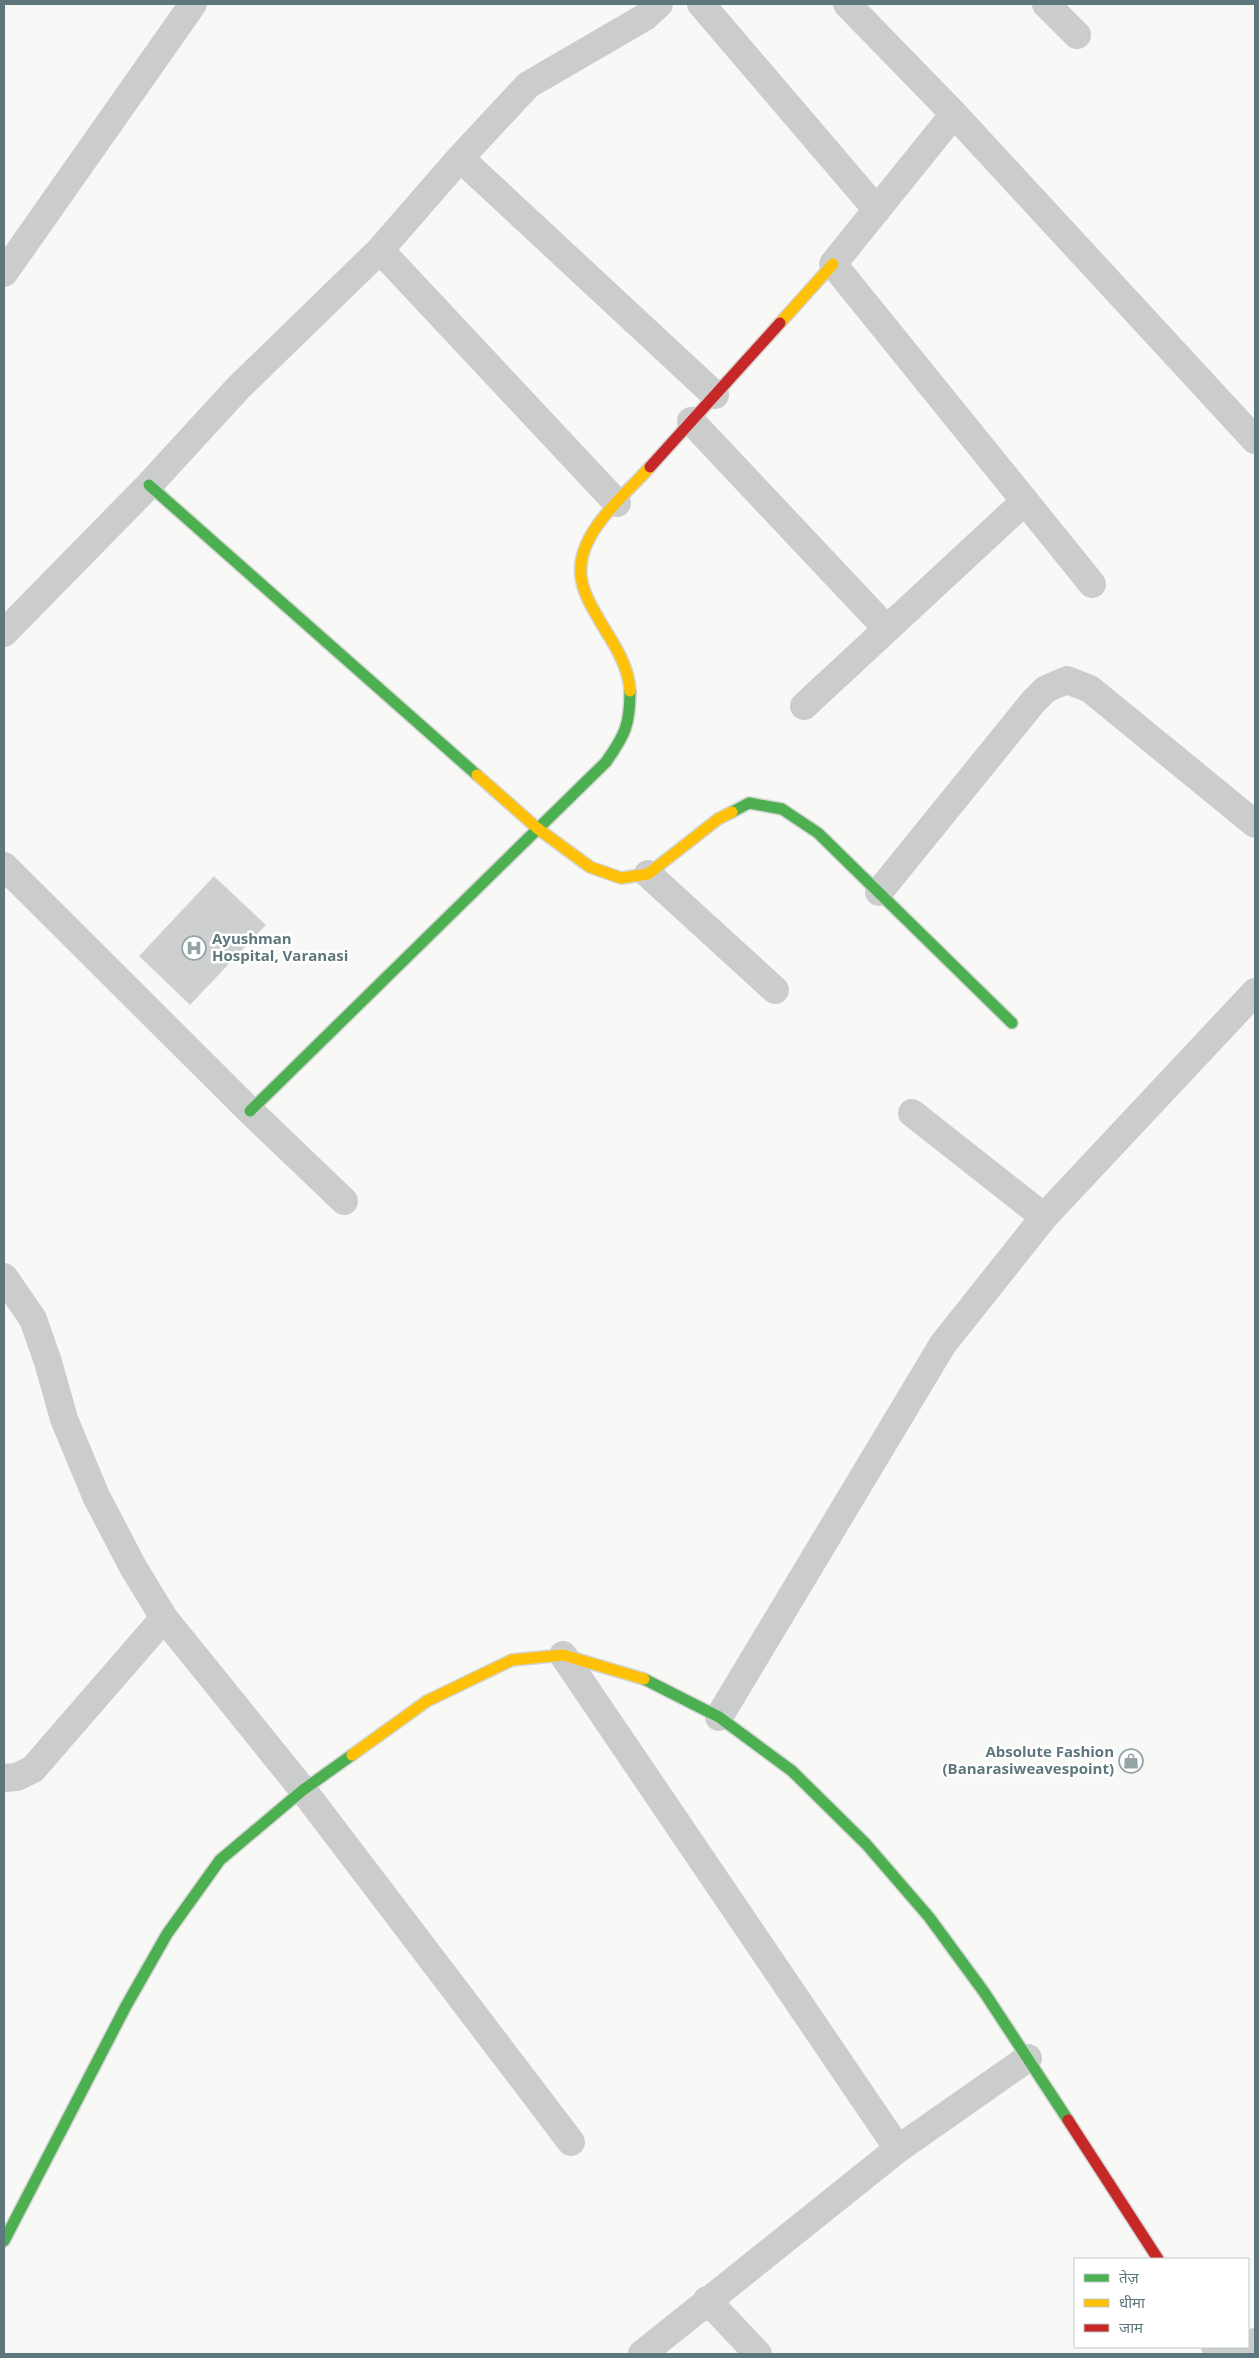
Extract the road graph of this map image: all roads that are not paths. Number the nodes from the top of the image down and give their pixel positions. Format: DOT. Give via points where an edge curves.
graph roads {
  1 [pos="193,4"];
  2 [pos="659,4"];
  3 [pos="701,4"];
  4 [pos="847,4"];
  5 [pos="1046,4"];
  6 [pos="1077,35"];
  7 [pos="954,114"];
  8 [pos="460,158"];
  9 [pos="877,210"];
  10 [pos="380,250"];
  11 [pos="833,264"];
  12 [pos="4,273"];
  13 [pos="715,394"];
  14 [pos="692,421"];
  15 [pos="1255,440"];
  16 [pos="148,485"];
  17 [pos="1025,501"];
  18 [pos="617,503"];
  19 [pos="1092,584"];
  20 [pos="886,628"];
  21 [pos="4,632"];
  22 [pos="804,706"];
  23 [pos="1255,824"];
  24 [pos="537,828"];
  25 [pos="4,866"];
  26 [pos="648,874"];
  27 [pos="879,892"];
  28 [pos="775,990"];
  29 [pos="1255,992"];
  30 [pos="1012,1023"];
  31 [pos="250,1111"];
  32 [pos="912,1113"];
  33 [pos="344,1201"];
  34 [pos="1044,1217"];
  35 [pos="4,1277"];
  36 [pos="164,1618"];
  37 [pos="562,1654"];
  38 [pos="720,1717"];
  39 [pos="4,1778"];
  40 [pos="303,1790"];
  41 [pos="1028,2058"];
  42 [pos="571,2142"];
  43 [pos="898,2149"];
  44 [pos="4,2241"];
  45 [pos="1157,2258"];
  46 [pos="707,2300"];
  47 [pos="1255,2342"];
  48 [pos="642,2354"];
  49 [pos="758,2354"];
  50 [pos="1243,2354"];
  1 -- 12 [label="street"];
  2 -- 8 [label="street" via="645,17 528,85"];
  3 -- 9 [label="street"];
  4 -- 7 [label="street"];
  5 -- 6 [label="street"];
  7 -- 9 [label="street"];
  7 -- 15 [label="street"];
  8 -- 10 [label="street"];
  8 -- 13 [label="street"];
  9 -- 11 [label="street"];
  10 -- 16 [label="street" via="238,388"];
  10 -- 18 [label="street"];
  11 -- 13 [label="street"];
  11 -- 17 [label="street"];
  13 -- 14 [label="street"];
  14 -- 18 [label="street"];
  14 -- 20 [label="street"];
  16 -- 21 [label="street"];
  16 -- 24 [label="street"];
  17 -- 19 [label="street"];
  17 -- 20 [label="street"];
  18 -- 24 [label="street" via="595,528 584,547 582,576 589,602 621,656 630,688 630,717 622,739 606,762"];
  20 -- 22 [label="street"];
  23 -- 27 [label="street" via="1090,689 1067,680 1046,689 1033,702"];
  24 -- 26 [label="street" via="590,866 621,878"];
  24 -- 31 [label="street"];
  25 -- 31 [label="street"];
  26 -- 27 [label="street" via="718,819 749,803 782,809 818,832"];
  26 -- 28 [label="street"];
  27 -- 30 [label="street"];
  29 -- 34 [label="street"];
  31 -- 33 [label="street"];
  32 -- 34 [label="street"];
  34 -- 38 [label="street" via="943,1344"];
  35 -- 36 [label="street" via="33,1319 64,1420 96,1496"];
  36 -- 39 [label="street" via="33,1769 17,1777"];
  36 -- 40 [label="street"];
  37 -- 38 [label="street" via="636,1675"];
  37 -- 40 [label="street" via="512,1660 427,1701"];
  37 -- 43 [label="street"];
  38 -- 41 [label="street" via="792,1771 866,1844 930,1917"];
  40 -- 42 [label="street"];
  40 -- 44 [label="street" via="220,1860 167,1934"];
  41 -- 43 [label="street"];
  41 -- 45 [label="street"];
  43 -- 46 [label="street"];
  46 -- 48 [label="street"];
  46 -- 49 [label="street"];
  47 -- 50 [label="street"];
}
